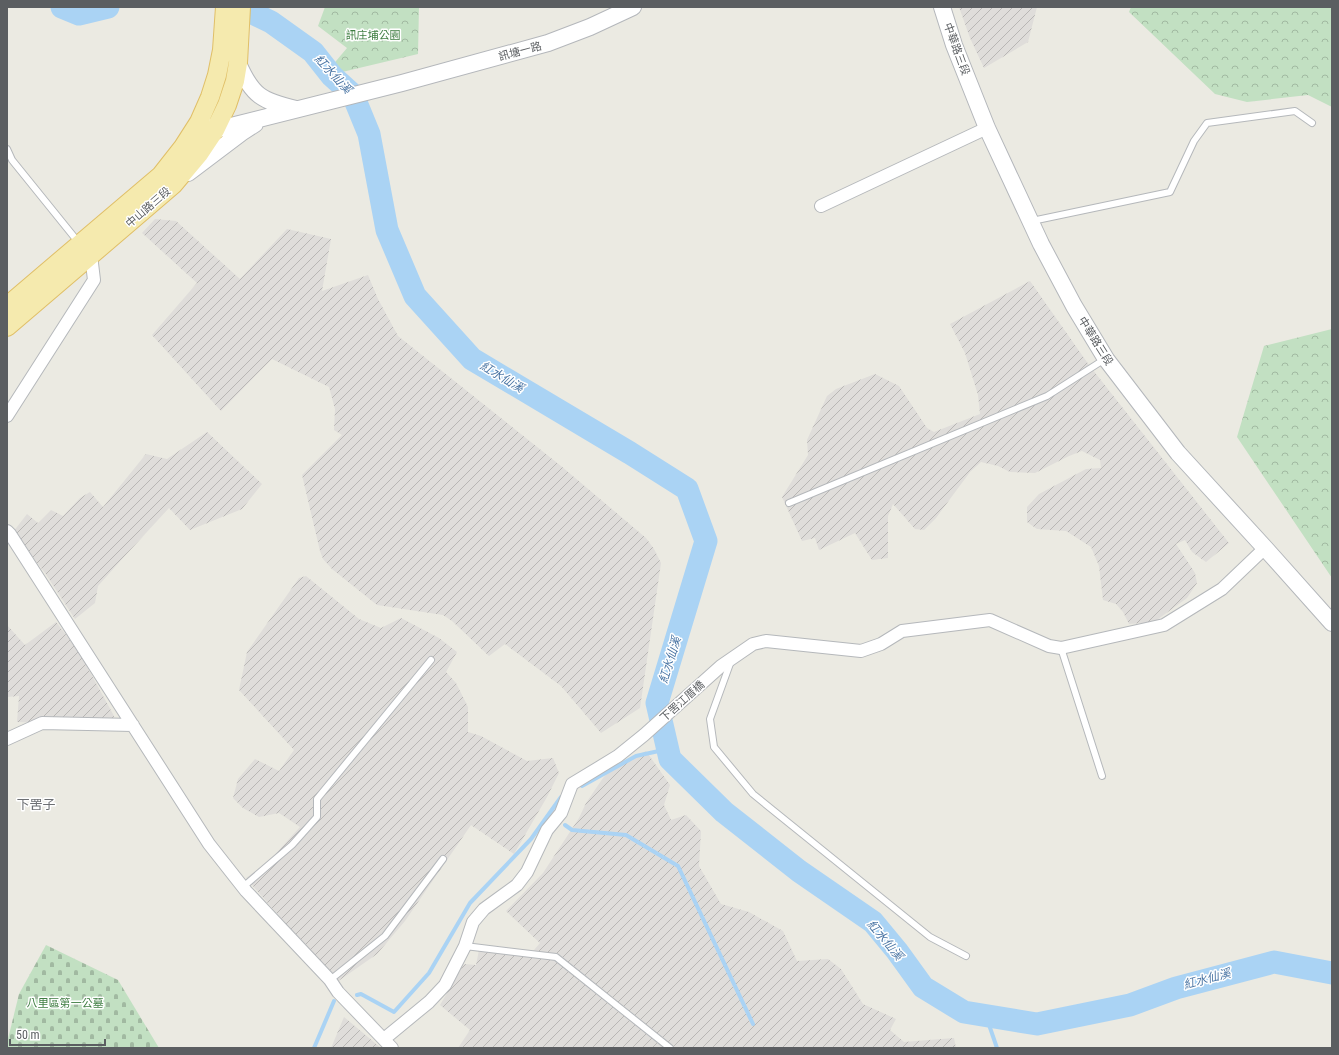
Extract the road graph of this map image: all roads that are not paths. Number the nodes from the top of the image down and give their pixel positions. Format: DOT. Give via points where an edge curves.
graph roads {
  1 [pos="225,7"];
  2 [pos="241,7"];
  3 [pos="633,7"];
  4 [pos="942,7"];
  5 [pos="233,55"];
  6 [pos="296,109"];
  7 [pos="266,117"];
  8 [pos="198,122"];
  9 [pos="1312,123"];
  10 [pos="987,128"];
  11 [pos="215,130"];
  12 [pos="7,149"];
  13 [pos="9,162"];
  14 [pos="173,185"];
  15 [pos="821,206"];
  16 [pos="1032,221"];
  17 [pos="86,250"];
  18 [pos="7,306"];
  19 [pos="7,327"];
  20 [pos="1106,358"];
  21 [pos="7,416"];
  22 [pos="789,503"];
  23 [pos="7,532"];
  24 [pos="1266,548"];
  25 [pos="1332,623"];
  26 [pos="1061,648"];
  27 [pos="733,658"];
  28 [pos="431,660"];
  29 [pos="133,725"];
  30 [pos="7,739"];
  31 [pos="1102,776"];
  32 [pos="443,859"];
  33 [pos="243,887"];
  34 [pos="465,946"];
  35 [pos="966,956"];
  36 [pos="330,980"];
  37 [pos="388,1043"];
  38 [pos="670,1048"];
  1 -- 5 [label="main road"];
  2 -- 5 [label="main road"];
  3 -- 6 [label="main road, 訊塘一路" via="548,43"];
  4 -- 10 [label="main road, 中華路三段"];
  5 -- 6 [label="main road" via="253,91 279,105"];
  5 -- 8 [label="main road, 中山路三段" via="217,75"];
  5 -- 11 [label="main road, 中山路三段" via="235,81"];
  6 -- 7 [label="main road"];
  7 -- 11 [label="main road"];
  7 -- 14 [label="main road"];
  8 -- 11 [label="main road"];
  8 -- 17 [label="main road, 中山路三段" via="183,147 161,175"];
  9 -- 16 [label="lane" via="1295,111 1207,123 1194,141 1170,192"];
  10 -- 15 [label="street"];
  10 -- 16 [label="main road, 中華路三段"];
  11 -- 14 [label="main road, 中山路三段"];
  12 -- 13 [label="lane"];
  13 -- 17 [label="lane"];
  14 -- 17 [label="main road, 中山路三段"];
  16 -- 20 [label="main road, 中華路三段" via="1041,244 1074,306"];
  17 -- 18 [label="main road, 中山路三段"];
  17 -- 19 [label="main road, 中山路三段"];
  17 -- 21 [label="street" via="94,280"];
  20 -- 22 [label="lane" via="1047,396"];
  20 -- 24 [label="main road, 中華路三段" via="1178,453"];
  23 -- 29 [label="street"];
  24 -- 25 [label="main road, 中華路三段"];
  24 -- 26 [label="street" via="1222,589 1164,625"];
  26 -- 27 [label="street, 下罟江厝橋" via="1049,646 990,620 902,631 881,644 862,651 766,641 753,644"];
  26 -- 31 [label="lane"];
  27 -- 34 [label="street, 下罟江厝橋" via="618,756 572,784 561,813 547,830 527,872 517,885 484,909 473,922"];
  27 -- 35 [label="lane" via="710,719 714,747 753,794 930,937"];
  28 -- 33 [label="lane" via="317,799 317,817 292,845"];
  29 -- 30 [label="street" via="42,722"];
  29 -- 33 [label="street" via="209,844"];
  32 -- 36 [label="lane" via="385,936"];
  33 -- 36 [label="street"];
  34 -- 37 [label="street, 下罟江厝橋" via="445,985"];
  34 -- 38 [label="lane" via="556,957"];
  36 -- 37 [label="street" via="338,992"];
}
